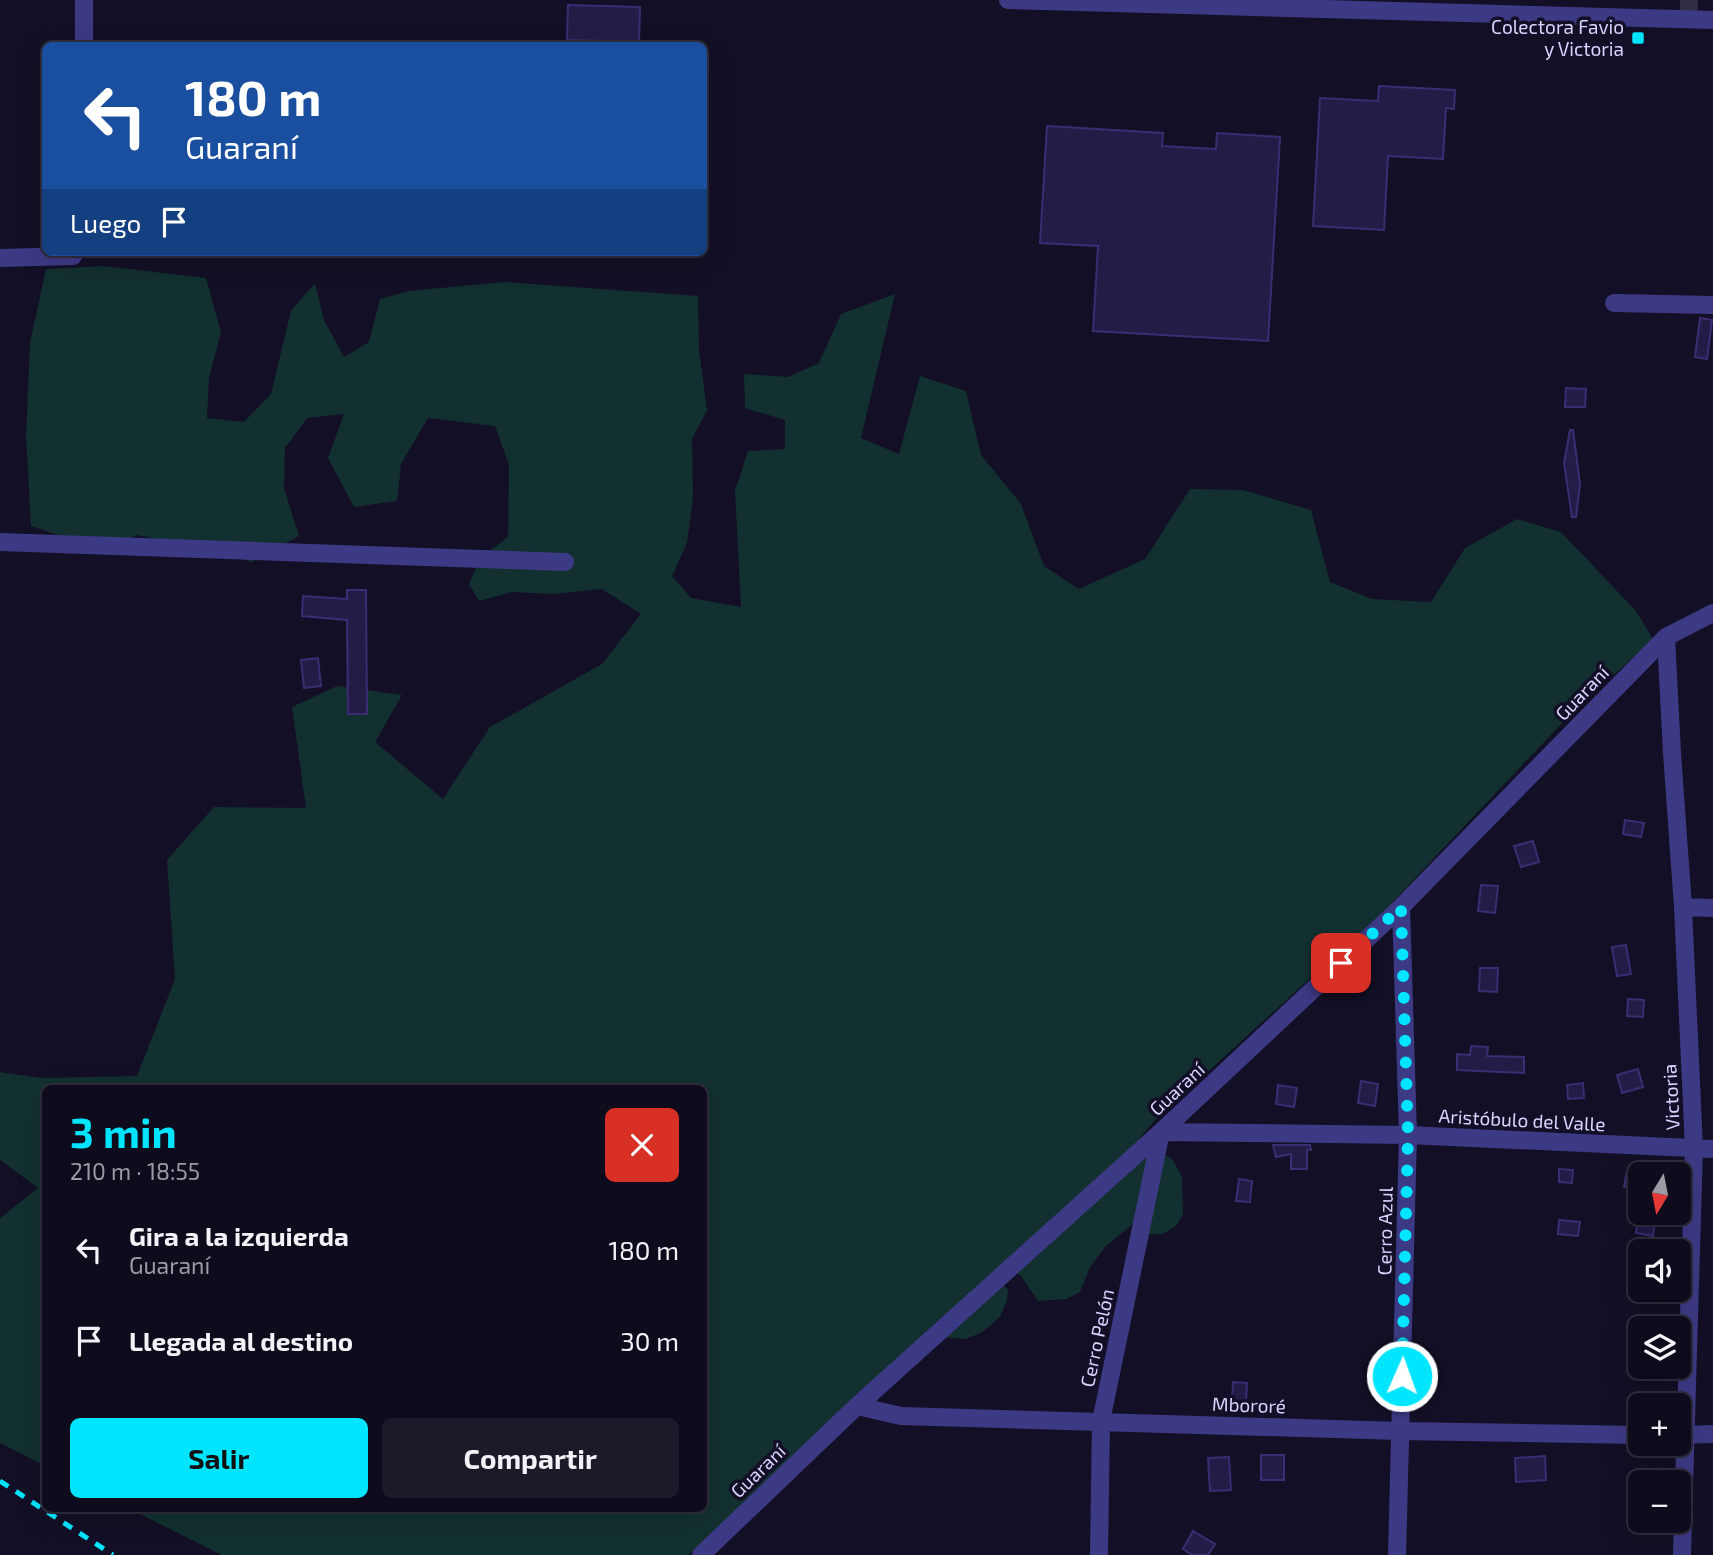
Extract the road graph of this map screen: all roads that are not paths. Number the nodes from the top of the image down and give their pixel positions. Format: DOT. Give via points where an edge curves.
graph roads {
  1 [pos="84,0"];
  2 [pos="1008,0"];
  3 [pos="1713,20"];
  4 [pos="84,42"];
  5 [pos="42,256"];
  6 [pos="0,258"];
  7 [pos="1614,303"];
  8 [pos="1713,305"];
  9 [pos="0,541"];
  10 [pos="565,562"];
  11 [pos="1713,614"];
  12 [pos="1666,637"];
  13 [pos="1401,907"];
  14 [pos="1683,907"];
  15 [pos="1713,908"];
  16 [pos="1161,1132"];
  17 [pos="1408,1135"];
  18 [pos="1694,1148"];
  19 [pos="1713,1149"];
  20 [pos="1684,1393"];
  21 [pos="857,1406"];
  22 [pos="1101,1421"];
  23 [pos="1401,1431"];
  24 [pos="1713,1434"];
  25 [pos="1628,1435"];
  26 [pos="1691,1435"];
  27 [pos="1682,1456"];
  28 [pos="701,1555"];
  29 [pos="1099,1555"];
  30 [pos="1397,1555"];
  31 [pos="1682,1555"];
  1 -- 4 [label="street"];
  2 -- 3 [label="street"];
  5 -- 6 [label="street"];
  7 -- 8 [label="street"];
  9 -- 10 [label="street"];
  11 -- 12 [label="street, Guaraní"];
  12 -- 13 [label="street, Guaraní"];
  12 -- 14 [label="street, Victoria"];
  13 -- 16 [label="street, Guaraní"];
  13 -- 17 [label="street, Cerro Azul"];
  14 -- 15 [label="street"];
  14 -- 18 [label="street, Victoria"];
  16 -- 17 [label="street, Aristóbulo del Valle"];
  16 -- 21 [label="street, Guaraní"];
  16 -- 22 [label="street, Cerro Pelón"];
  17 -- 18 [label="street, Aristóbulo del Valle"];
  17 -- 23 [label="street, Cerro Azul"];
  18 -- 19 [label="street, Aristóbulo del Valle"];
  18 -- 20 [label="street, Victoria"];
  21 -- 22 [label="street, Mbororé" via="901,1416"];
  21 -- 28 [label="street, Guaraní"];
  22 -- 23 [label="street, Mbororé"];
  22 -- 29 [label="street, Cerro Pelón"];
  23 -- 25 [label="street, Mbororé"];
  23 -- 30 [label="street, Cerro Azul"];
  24 -- 26 [label="street"];
  27 -- 31 [label="street, Victoria"];
}
